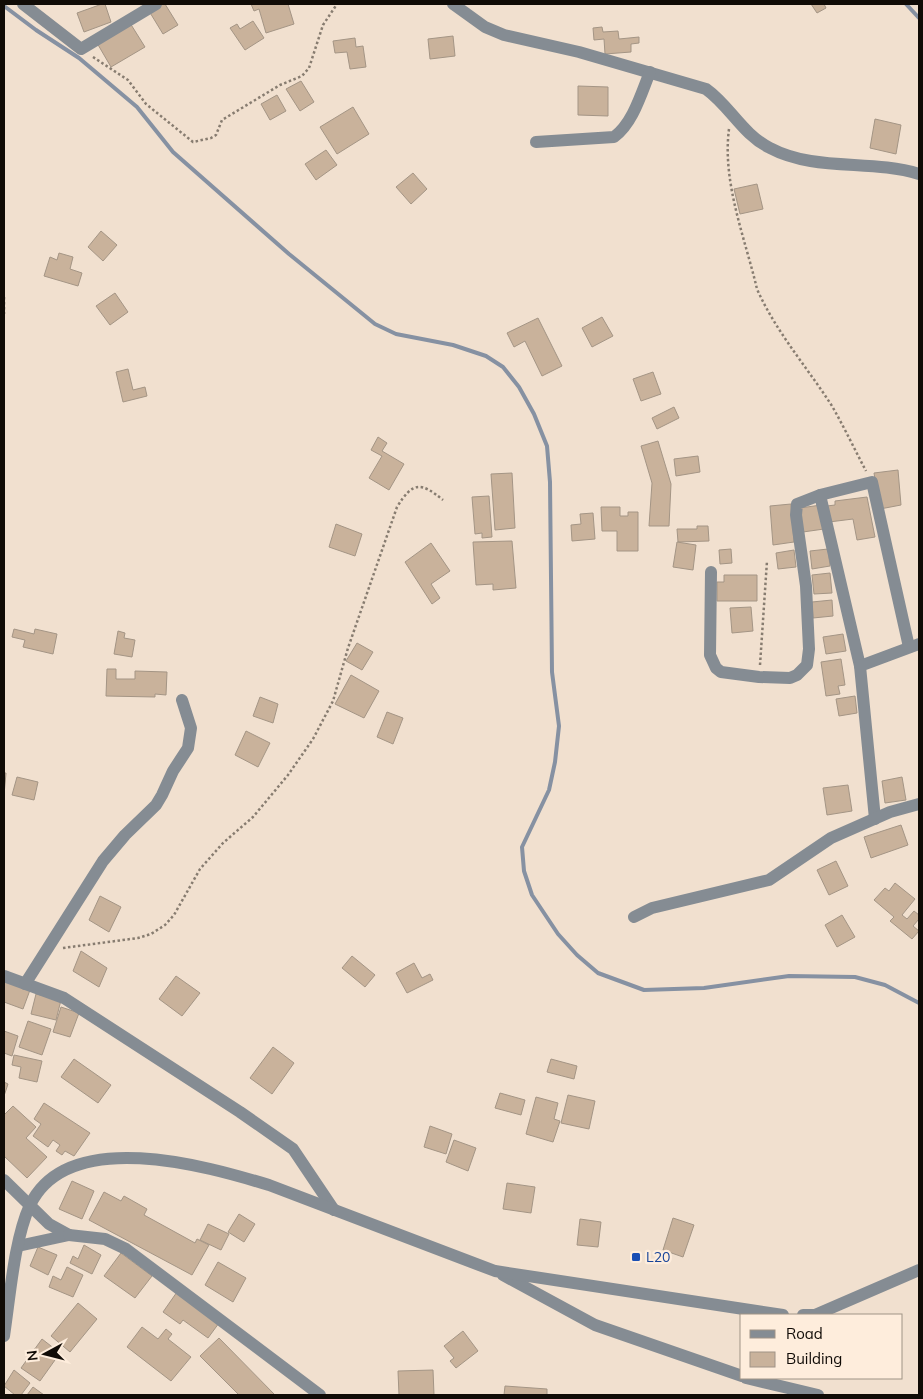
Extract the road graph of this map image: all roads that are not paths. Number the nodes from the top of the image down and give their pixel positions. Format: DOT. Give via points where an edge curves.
graph roads {
  1 [pos="23,4"];
  2 [pos="156,4"];
  3 [pos="453,4"];
  4 [pos="650,72"];
  5 [pos="536,142"];
  6 [pos="919,174"];
  7 [pos="820,494"];
  8 [pos="711,572"];
  9 [pos="914,645"];
  10 [pos="860,666"];
  11 [pos="182,700"];
  12 [pos="919,804"];
  13 [pos="875,818"];
  14 [pos="634,917"];
  15 [pos="4,976"];
  16 [pos="25,984"];
  17 [pos="4,1180"];
  18 [pos="30,1205"];
  19 [pos="334,1210"];
  20 [pos="69,1235"];
  21 [pos="18,1246"];
  22 [pos="16,1263"];
  23 [pos="4,1270"];
  24 [pos="495,1270"];
  25 [pos="919,1270"];
  26 [pos="777,1314"];
  27 [pos="817,1314"];
  28 [pos="4,1336"];
  29 [pos="740,1375"];
  30 [pos="750,1379"];
  31 [pos="320,1395"];
  32 [pos="818,1395"];
  1 -- 2 [label="street" via="80,49"];
  3 -- 4 [label="street" via="486,27 504,35"];
  4 -- 5 [label="street" via="629,120 614,136"];
  4 -- 6 [label="street" via="706,89 715,95 745,131 770,149 797,158"];
  7 -- 8 [label="street" via="800,501 796,508 806,586 808,662 802,671 790,678 759,677 722,672 712,663"];
  7 -- 9 [label="street" via="872,482"];
  7 -- 10 [label="street"];
  9 -- 10 [label="street"];
  10 -- 13 [label="street"];
  11 -- 16 [label="street" via="191,728 188,748 156,805 125,834 103,861"];
  12 -- 13 [label="street"];
  13 -- 14 [label="street" via="813,849 769,880 652,908"];
  15 -- 16 [label="street"];
  16 -- 19 [label="street" via="64,998 293,1149"];
  17 -- 18 [label="street"];
  18 -- 19 [label="street" via="45,1184 68,1168 96,1160 127,1157 235,1175"];
  18 -- 20 [label="street" via="49,1224"];
  18 -- 21 [label="street"];
  19 -- 24 [label="street"];
  20 -- 21 [label="street"];
  20 -- 31 [label="street" via="105,1239 126,1249"];
  21 -- 22 [label="street"];
  22 -- 23 [label="street"];
  22 -- 28 [label="street"];
  24 -- 26 [label="street"];
  24 -- 29 [label="street" via="595,1324"];
  25 -- 27 [label="street"];
  30 -- 32 [label="street"];
}
